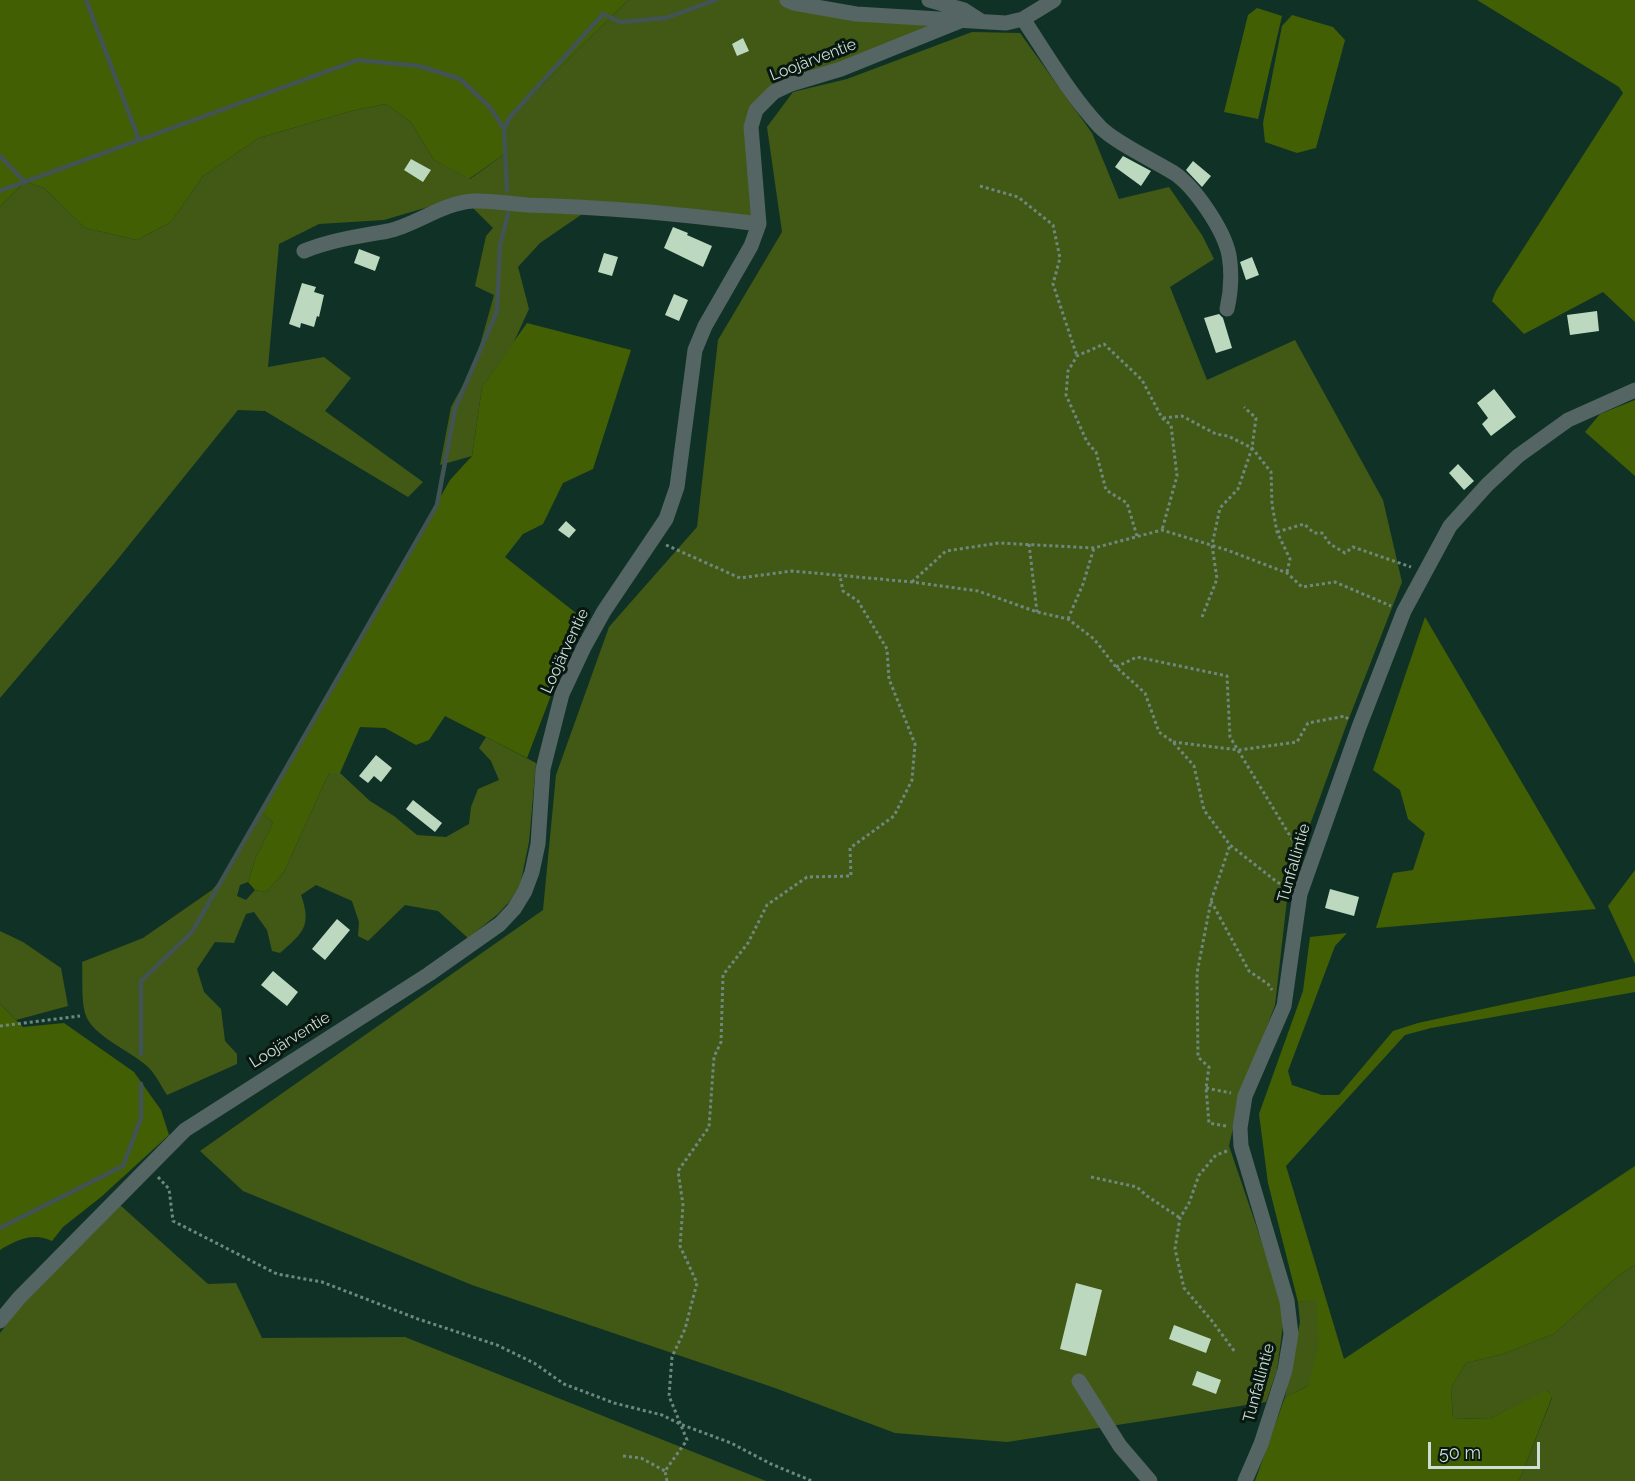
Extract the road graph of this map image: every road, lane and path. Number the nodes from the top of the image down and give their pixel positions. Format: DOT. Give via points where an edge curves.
graph roads {
  1 [pos="787,0"];
  2 [pos="929,0"];
  3 [pos="1054,0"];
  4 [pos="1023,19"];
  5 [pos="960,21"];
  6 [pos="984,22"];
  7 [pos="980,186"];
  8 [pos="759,224"];
  9 [pos="304,251"];
  10 [pos="1227,309"];
  11 [pos="1077,356"];
  12 [pos="1635,390"];
  13 [pos="1244,407"];
  14 [pos="1162,418"];
  15 [pos="1252,448"];
  16 [pos="1162,530"];
  17 [pos="1277,531"];
  18 [pos="1137,536"];
  19 [pos="653,539"];
  20 [pos="1029,544"];
  21 [pos="1212,545"];
  22 [pos="1094,548"];
  23 [pos="1424,572"];
  24 [pos="1287,573"];
  25 [pos="840,576"];
  26 [pos="912,582"];
  27 [pos="1404,611"];
  28 [pos="1037,612"];
  29 [pos="1202,617"];
  30 [pos="1068,619"];
  31 [pos="1116,667"];
  32 [pos="1359,728"];
  33 [pos="1173,742"];
  34 [pos="1239,750"];
  35 [pos="1230,845"];
  36 [pos="1315,849"];
  37 [pos="1300,894"];
  38 [pos="1211,901"];
  39 [pos="1284,1006"];
  40 [pos="80,1016"];
  41 [pos="0,1026"];
  42 [pos="1206,1088"];
  43 [pos="1245,1096"];
  44 [pos="1240,1128"];
  45 [pos="1241,1146"];
  46 [pos="147,1166"];
  47 [pos="1090,1177"];
  48 [pos="1180,1218"];
  49 [pos="0,1321"];
  50 [pos="1234,1352"];
  51 [pos="1079,1381"];
  52 [pos="680,1424"];
  53 [pos="623,1456"];
  54 [pos="665,1471"];
  55 [pos="667,1481"];
  56 [pos="812,1481"];
  57 [pos="1150,1481"];
  58 [pos="1245,1481"];
  1 -- 5 [label="street" via="856,14"];
  2 -- 6 [label="street" via="964,10"];
  3 -- 4 [label="street"];
  4 -- 6 [label="street"];
  4 -- 10 [label="street" via="1101,128 1175,174 1191,187 1208,211 1229,254 1231,292"];
  5 -- 6 [label="street"];
  5 -- 8 [label="street, Loojärventie" via="841,69 791,84 774,92 756,110 751,126"];
  7 -- 11 [label="path" via="1018,196 1053,225 1060,258 1053,284"];
  8 -- 9 [label="street" via="594,206 473,201 455,204 389,230"];
  8 -- 19 [label="street, Loojärventie" via="695,350 677,487 666,519"];
  11 -- 14 [label="path" via="1104,344 1142,380"];
  11 -- 18 [label="path" via="1068,371 1066,395 1087,442 1096,452 1106,490 1127,504"];
  12 -- 23 [label="street, Tunfallintie" via="1568,420 1518,456 1450,526"];
  13 -- 15 [label="path" via="1256,418"];
  14 -- 15 [label="path" via="1182,416"];
  14 -- 16 [label="path" via="1172,425 1177,476"];
  15 -- 17 [label="path" via="1271,472"];
  15 -- 21 [label="path" via="1238,489 1220,508"];
  16 -- 18 [label="path"];
  16 -- 21 [label="path"];
  17 -- 23 [label="path" via="1304,524 1322,533 1330,544 1345,553 1353,547"];
  17 -- 24 [label="path" via="1290,559"];
  18 -- 22 [label="path"];
  19 -- 25 [label="path" via="740,578 792,571"];
  19 -- 46 [label="street, Loojärventie" via="604,611 562,694 543,769 532,872 514,909 500,924 429,974 199,1119"];
  20 -- 22 [label="path"];
  20 -- 26 [label="path" via="999,543 946,551"];
  20 -- 28 [label="path"];
  21 -- 24 [label="path"];
  21 -- 29 [label="path" via="1217,579"];
  22 -- 30 [label="path"];
  23 -- 27 [label="street, Tunfallintie"];
  24 -- 27 [label="path" via="1302,587 1335,582"];
  25 -- 26 [label="path"];
  25 -- 52 [label="path" via="843,591 858,601 886,649 889,679 915,744 912,780 894,816 850,848 851,876 807,877 766,905 748,943 723,975 721,1042 714,1057 709,1127 678,1171 683,1204 680,1246 697,1283 685,1329 672,1358 669,1396"];
  26 -- 28 [label="path" via="978,591"];
  27 -- 32 [label="street, Tunfallintie"];
  28 -- 30 [label="path"];
  30 -- 31 [label="path" via="1094,639"];
  31 -- 33 [label="path" via="1145,693 1159,732"];
  31 -- 34 [label="path" via="1137,657 1227,676 1230,737"];
  32 -- 34 [label="path" via="1344,716 1308,723 1297,742"];
  32 -- 36 [label="street, Tunfallintie"];
  33 -- 34 [label="path"];
  33 -- 35 [label="path" via="1194,766 1204,810"];
  34 -- 36 [label="path" via="1292,838"];
  35 -- 37 [label="path" via="1277,882"];
  35 -- 38 [label="path"];
  36 -- 37 [label="street, Tunfallintie"];
  37 -- 39 [label="street, Tunfallintie"];
  38 -- 39 [label="path" via="1249,971 1268,984"];
  38 -- 42 [label="path" via="1197,973 1198,1057 1209,1067"];
  39 -- 43 [label="street, Tunfallintie"];
  40 -- 41 [label="path"];
  42 -- 43 [label="path"];
  42 -- 44 [label="path" via="1209,1123"];
  43 -- 44 [label="street, Tunfallintie"];
  44 -- 45 [label="street, Tunfallintie"];
  45 -- 48 [label="path" via="1216,1155 1199,1175"];
  45 -- 58 [label="street, Tunfallintie" via="1287,1301 1291,1334 1285,1371"];
  46 -- 49 [label="street, Loojärventie"];
  46 -- 52 [label="path" via="169,1189 173,1221 277,1274 322,1282 497,1345 534,1363 564,1384"];
  47 -- 48 [label="path" via="1137,1187"];
  48 -- 50 [label="path" via="1175,1249 1184,1288"];
  51 -- 57 [label="street" via="1120,1446"];
  52 -- 54 [label="path" via="687,1440"];
  52 -- 56 [label="path"];
  53 -- 54 [label="path" via="641,1458"];
  54 -- 55 [label="path"];
}
